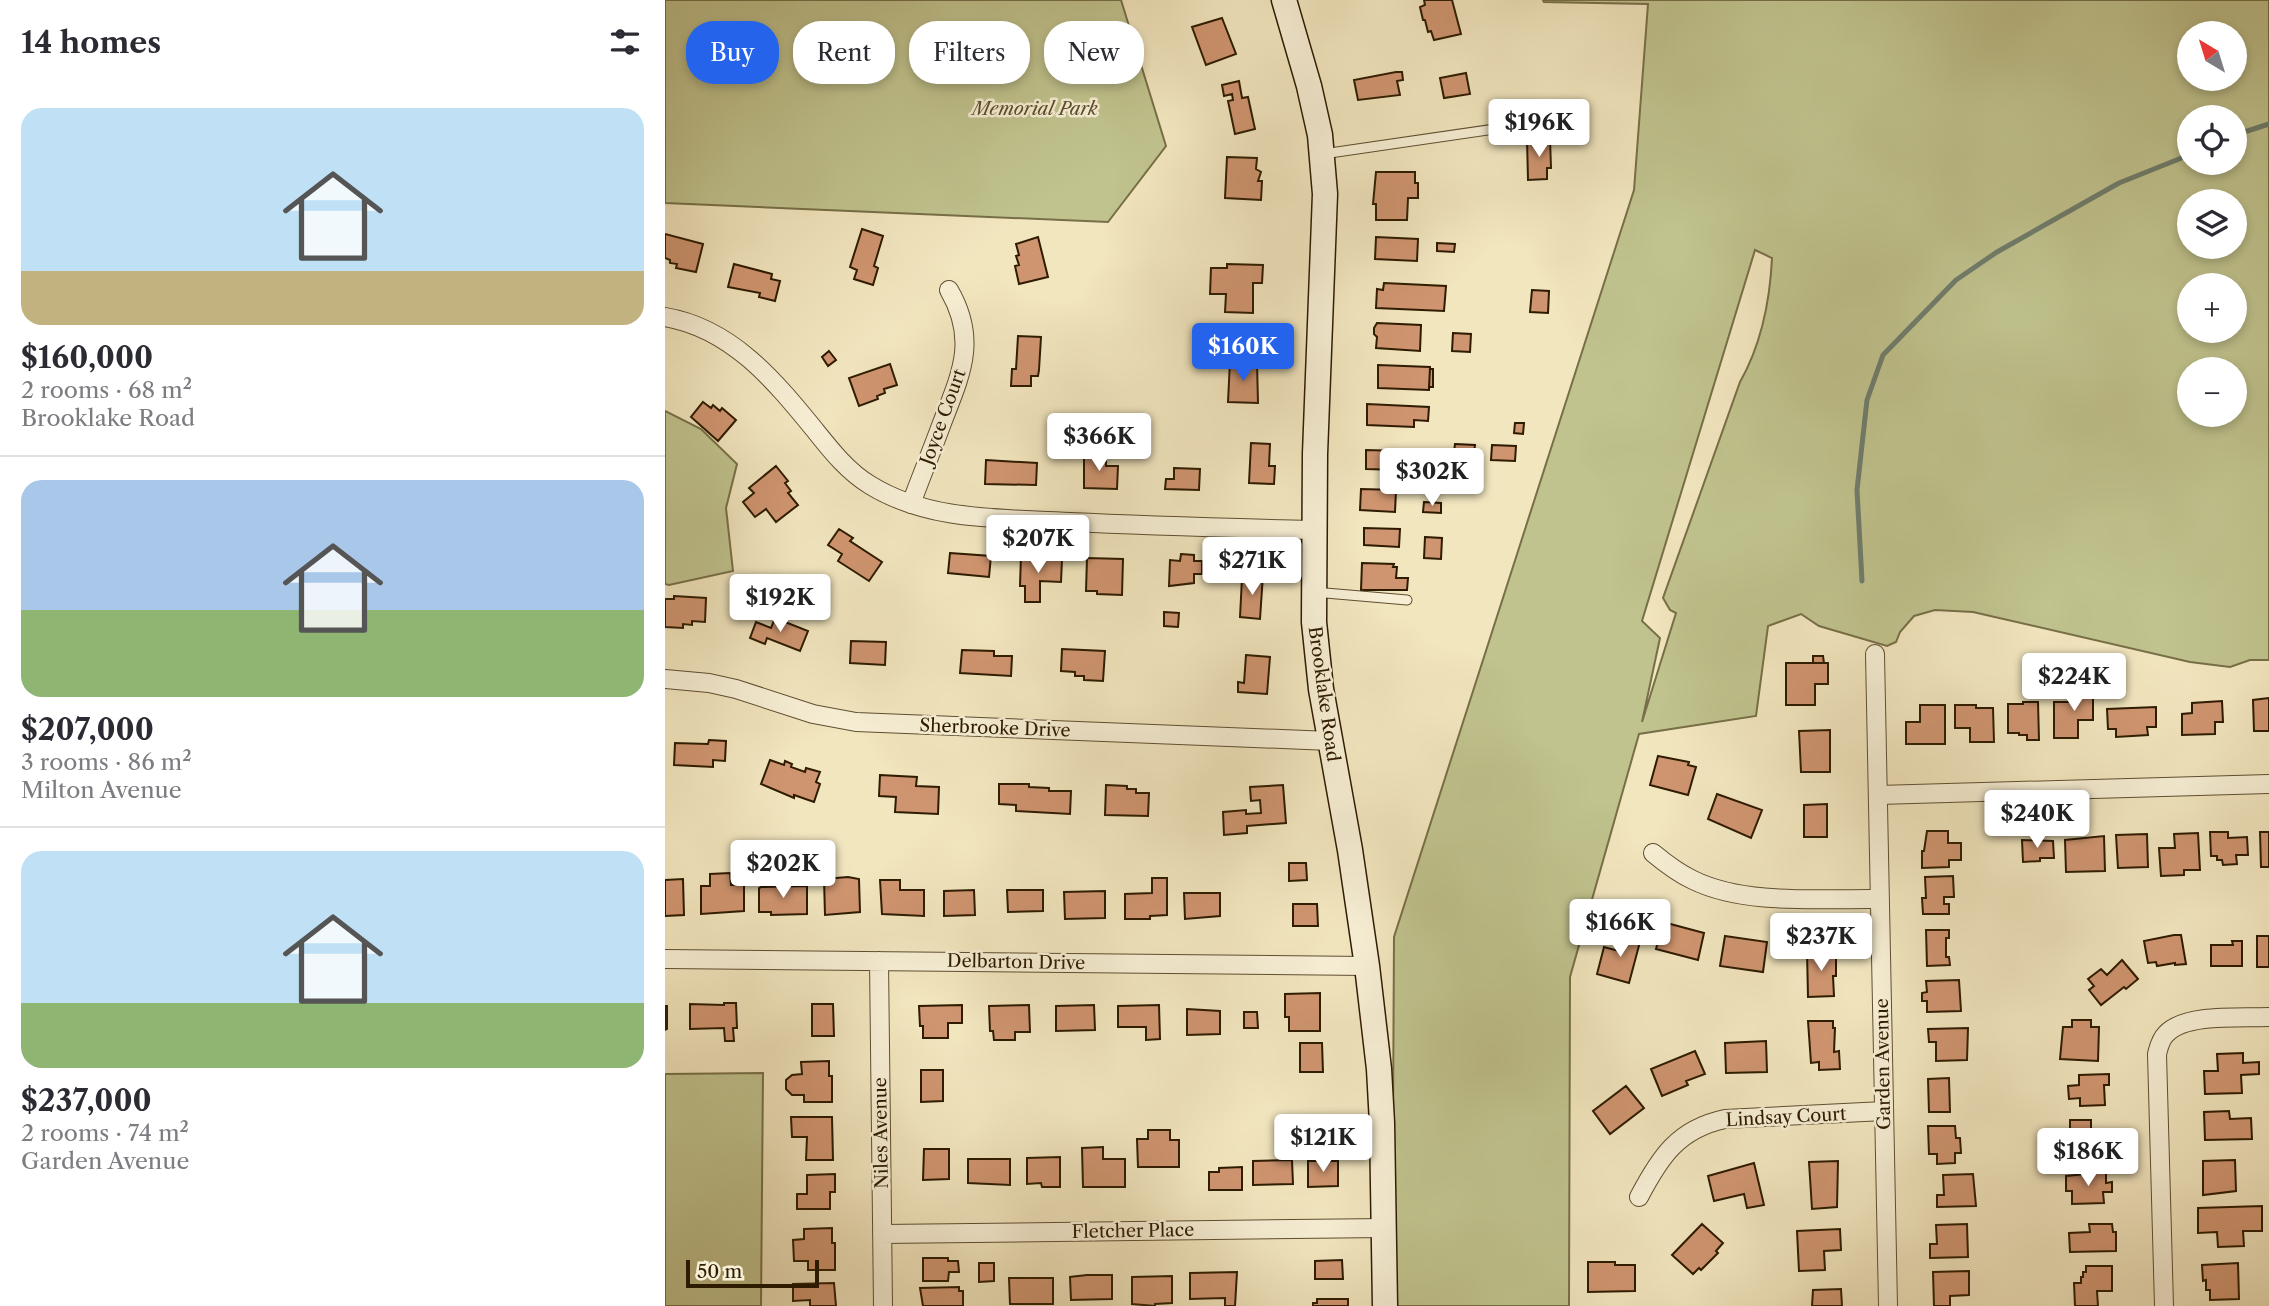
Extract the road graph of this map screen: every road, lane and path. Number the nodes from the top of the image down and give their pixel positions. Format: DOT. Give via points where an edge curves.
graph roads {
  1 [pos="1285,0"];
  2 [pos="1577,117"];
  3 [pos="1322,155"];
  4 [pos="949,290"];
  5 [pos="665,317"];
  6 [pos="911,504"];
  7 [pos="1313,530"];
  8 [pos="1313,592"];
  9 [pos="1407,600"];
  10 [pos="1875,654"];
  11 [pos="665,679"];
  12 [pos="1330,741"];
  13 [pos="2269,784"];
  14 [pos="1878,795"];
  15 [pos="1653,853"];
  16 [pos="1880,899"];
  17 [pos="665,959"];
  18 [pos="879,961"];
  19 [pos="1367,967"];
  20 [pos="2269,1017"];
  21 [pos="1884,1111"];
  22 [pos="1639,1197"];
  23 [pos="1385,1228"];
  24 [pos="882,1234"];
  25 [pos="883,1306"];
  26 [pos="1385,1306"];
  27 [pos="1888,1306"];
  28 [pos="2164,1306"];
  1 -- 3 [label="street, Brooklake Road"];
  2 -- 3 [label="lane"];
  3 -- 7 [label="street, Brooklake Road" via="1325,216"];
  4 -- 6 [label="street, Joyce Court" via="963,324 961,372"];
  5 -- 6 [label="street" via="711,333 739,349 776,383 850,470"];
  6 -- 7 [label="street" via="950,515"];
  7 -- 8 [label="street, Brooklake Road"];
  8 -- 9 [label="lane"];
  8 -- 12 [label="street, Brooklake Road"];
  10 -- 14 [label="street, Garden Avenue"];
  11 -- 12 [label="street, Sherbrooke Drive" via="736,689 813,714 856,722"];
  12 -- 19 [label="street, Brooklake Road"];
  13 -- 14 [label="street"];
  14 -- 16 [label="street, Garden Avenue"];
  15 -- 16 [label="street" via="1715,889 1767,898"];
  16 -- 21 [label="street, Garden Avenue"];
  17 -- 18 [label="street, Delbarton Drive"];
  18 -- 19 [label="street, Delbarton Drive"];
  18 -- 24 [label="street, Niles Avenue"];
  19 -- 23 [label="street, Brooklake Road" via="1379,1069"];
  20 -- 28 [label="street" via="2188,1022 2167,1033 2160,1043"];
  21 -- 22 [label="street, Lindsay Court" via="1713,1121 1681,1138 1664,1154"];
  21 -- 27 [label="street, Garden Avenue"];
  23 -- 24 [label="street, Fletcher Place"];
  23 -- 26 [label="street, Brooklake Road"];
  24 -- 25 [label="street, Niles Avenue"];
}
